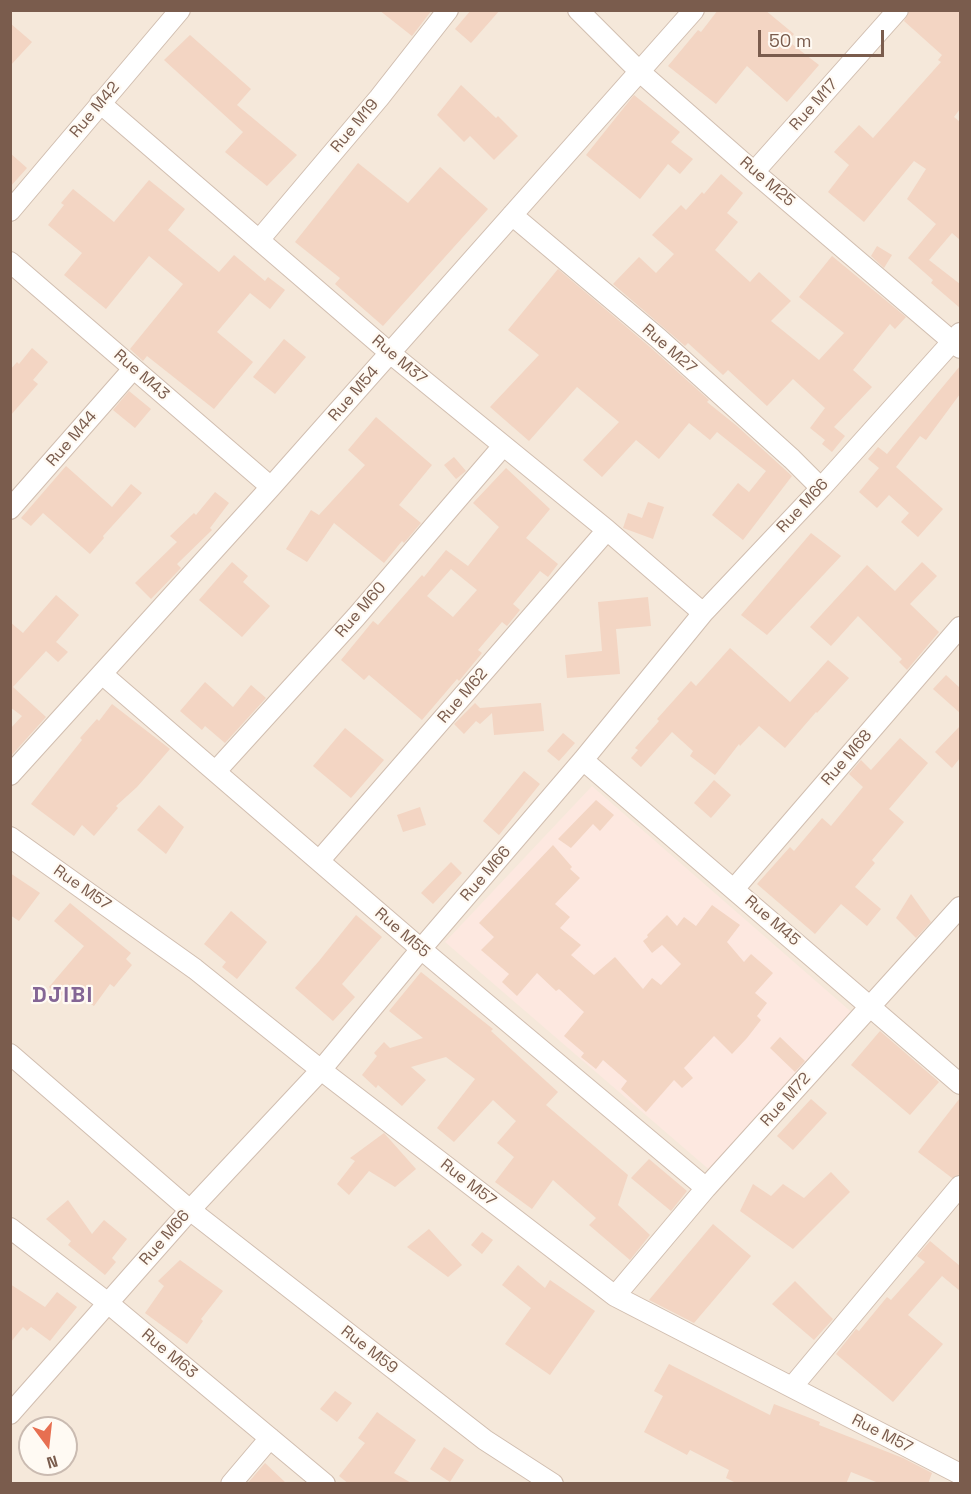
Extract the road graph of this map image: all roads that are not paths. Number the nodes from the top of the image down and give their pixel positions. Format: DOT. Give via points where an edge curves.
graph roads {
  1 [pos="180,10"];
  2 [pos="448,10"];
  3 [pos="578,10"];
  4 [pos="694,10"];
  5 [pos="898,10"];
  6 [pos="640,72"];
  7 [pos="99,103"];
  8 [pos="754,172"];
  9 [pos="10,211"];
  10 [pos="512,215"];
  11 [pos="259,240"];
  12 [pos="10,262"];
  13 [pos="958,341"];
  14 [pos="390,353"];
  15 [pos="133,369"];
  16 [pos="503,446"];
  17 [pos="272,487"];
  18 [pos="821,488"];
  19 [pos="10,509"];
  20 [pos="607,530"];
  21 [pos="703,613"];
  22 [pos="960,627"];
  23 [pos="102,674"];
  24 [pos="583,760"];
  25 [pos="216,771"];
  26 [pos="10,775"];
  27 [pos="10,837"];
  28 [pos="319,861"];
  29 [pos="734,889"];
  30 [pos="960,907"];
  31 [pos="421,949"];
  32 [pos="871,1006"];
  33 [pos="10,1054"];
  34 [pos="321,1070"];
  35 [pos="960,1084"];
  36 [pos="960,1186"];
  37 [pos="706,1188"];
  38 [pos="190,1210"];
  39 [pos="10,1228"];
  40 [pos="615,1296"];
  41 [pos="108,1303"];
  42 [pos="792,1387"];
  43 [pos="10,1414"];
  44 [pos="270,1438"];
  45 [pos="960,1476"];
  46 [pos="231,1484"];
  47 [pos="325,1484"];
  48 [pos="553,1484"];
  49 [pos="956,1484"];
  1 -- 7 [label="street, Rue M42"];
  2 -- 11 [label="street, Rue M19"];
  3 -- 6 [label="street, Rue M25"];
  4 -- 6 [label="street, Rue M54"];
  5 -- 8 [label="street, Rue M17"];
  6 -- 8 [label="street, Rue M25"];
  6 -- 10 [label="street, Rue M54"];
  7 -- 9 [label="street, Rue M42"];
  7 -- 11 [label="street, Rue M37"];
  8 -- 13 [label="street, Rue M25"];
  10 -- 14 [label="street, Rue M54"];
  10 -- 18 [label="street, Rue M27" via="658,338"];
  11 -- 14 [label="street, Rue M37"];
  12 -- 15 [label="street, Rue M43"];
  13 -- 18 [label="street, Rue M66"];
  14 -- 16 [label="street, Rue M37"];
  14 -- 17 [label="street, Rue M54"];
  15 -- 17 [label="street, Rue M43"];
  15 -- 19 [label="street, Rue M44"];
  16 -- 20 [label="street, Rue M37"];
  16 -- 25 [label="street, Rue M60" via="356,617"];
  17 -- 23 [label="street, Rue M54"];
  18 -- 21 [label="street, Rue M66"];
  20 -- 21 [label="street, Rue M37"];
  20 -- 28 [label="street, Rue M62"];
  21 -- 24 [label="street, Rue M66"];
  22 -- 29 [label="street, Rue M68"];
  23 -- 25 [label="street, Rue M55"];
  23 -- 26 [label="street, Rue M54"];
  24 -- 29 [label="street, Rue M45"];
  24 -- 31 [label="street, Rue M66"];
  25 -- 28 [label="street, Rue M55"];
  27 -- 34 [label="street, Rue M57" via="180,958"];
  28 -- 31 [label="street, Rue M55"];
  29 -- 32 [label="street, Rue M45"];
  30 -- 32 [label="street, Rue M72"];
  31 -- 34 [label="street, Rue M66"];
  31 -- 37 [label="street, Rue M55"];
  32 -- 35 [label="street, Rue M45"];
  32 -- 37 [label="street, Rue M72"];
  33 -- 38 [label="street, Rue M59"];
  34 -- 38 [label="street, Rue M66"];
  34 -- 40 [label="street, Rue M57"];
  36 -- 42 [label="street"];
  37 -- 40 [label="street, Rue M72"];
  38 -- 41 [label="street, Rue M66"];
  38 -- 48 [label="street, Rue M59" via="485,1440"];
  39 -- 41 [label="street, Rue M63"];
  40 -- 42 [label="street, Rue M57"];
  41 -- 43 [label="street, Rue M66"];
  41 -- 44 [label="street, Rue M63"];
  42 -- 45 [label="street, Rue M57"];
  44 -- 46 [label="street"];
  44 -- 47 [label="street, Rue M63"];
  45 -- 49 [label="street"];
}
